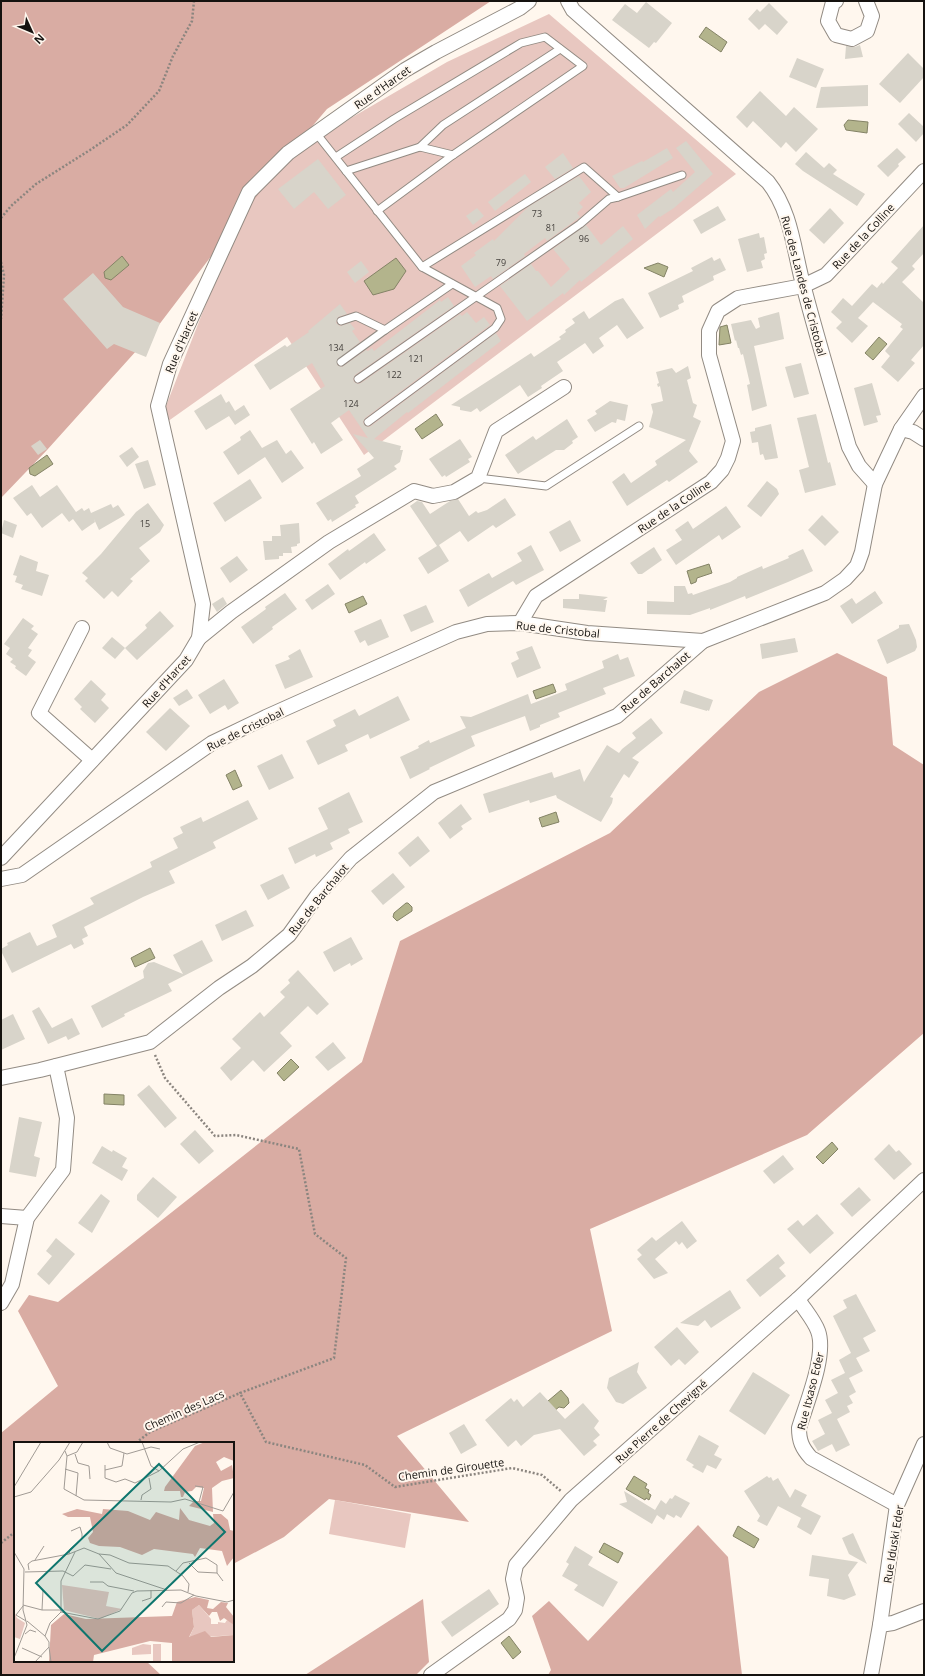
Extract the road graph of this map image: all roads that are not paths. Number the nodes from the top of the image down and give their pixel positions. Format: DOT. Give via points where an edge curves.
graph roads {
  1 [pos="529,1"];
  2 [pos="568,1"];
  3 [pos="833,1"];
  4 [pos="866,1"];
  5 [pos="560,49"];
  6 [pos="316,133"];
  7 [pos="420,146"];
  8 [pos="453,155"];
  9 [pos="336,157"];
  10 [pos="346,171"];
  11 [pos="924,171"];
  12 [pos="682,175"];
  13 [pos="618,197"];
  14 [pos="377,212"];
  15 [pos="422,267"];
  16 [pos="452,284"];
  17 [pos="803,286"];
  18 [pos="477,297"];
  19 [pos="341,321"];
  20 [pos="385,330"];
  21 [pos="341,362"];
  22 [pos="358,380"];
  23 [pos="564,387"];
  24 [pos="924,396"];
  25 [pos="368,422"];
  26 [pos="639,426"];
  27 [pos="901,429"];
  28 [pos="924,440"];
  29 [pos="478,478"];
  30 [pos="875,484"];
  31 [pos="520,623"];
  32 [pos="82,628"];
  33 [pos="200,638"];
  34 [pos="702,641"];
  35 [pos="92,760"];
  36 [pos="1,858"];
  37 [pos="1,879"];
  38 [pos="56,1066"];
  39 [pos="1,1078"];
  40 [pos="924,1180"];
  41 [pos="1,1216"];
  42 [pos="27,1218"];
  43 [pos="798,1299"];
  44 [pos="1,1304"];
  45 [pos="924,1444"];
  46 [pos="898,1505"];
  47 [pos="924,1611"];
  48 [pos="880,1625"];
  49 [pos="431,1675"];
  50 [pos="870,1675"];
  1 -- 6 [label="street, Rue d'Harcet" via="405,70"];
  2 -- 17 [label="street, Rue des Landes de Cristobal" via="573,10 768,182 787,218"];
  3 -- 4 [label="street" via="828,21 836,35 852,39 867,31 872,16"];
  5 -- 7 [label="lane" via="443,125"];
  5 -- 8 [label="lane" via="583,66"];
  5 -- 9 [label="lane" via="545,37 521,43"];
  6 -- 9 [label="lane"];
  6 -- 33 [label="street, Rue d'Harcet" via="288,153 249,192 170,364 158,406 203,604"];
  7 -- 8 [label="lane"];
  7 -- 10 [label="lane"];
  8 -- 14 [label="lane"];
  9 -- 10 [label="lane"];
  10 -- 14 [label="lane"];
  11 -- 17 [label="street, Rue de la Colline" via="826,275"];
  12 -- 13 [label="lane"];
  13 -- 15 [label="lane" via="584,167"];
  13 -- 18 [label="lane" via="609,199 580,224"];
  14 -- 15 [label="lane"];
  15 -- 16 [label="lane"];
  16 -- 18 [label="lane"];
  16 -- 20 [label="lane"];
  17 -- 30 [label="street, Rue des Landes de Cristobal" via="849,447 859,466"];
  17 -- 31 [label="street, Rue de la Colline" via="738,298 718,311 709,331 709,355 733,441 722,470 712,482 536,596"];
  18 -- 22 [label="lane"];
  18 -- 25 [label="lane" via="497,308 501,319 495,328"];
  19 -- 20 [label="lane" via="356,316"];
  20 -- 21 [label="lane"];
  23 -- 29 [label="street" via="496,432"];
  24 -- 27 [label="street, Rue de Cristobal"];
  26 -- 29 [label="lane" via="546,486"];
  27 -- 28 [label="street" via="913,432"];
  27 -- 30 [label="street, Rue de Cristobal"];
  29 -- 33 [label="street" via="454,492 433,496 414,491 329,542 231,612"];
  30 -- 34 [label="street, Rue de Cristobal" via="862,552 857,566 845,579 825,593"];
  31 -- 34 [label="street, Rue de Cristobal" via="588,633"];
  31 -- 37 [label="street, Rue de Cristobal" via="487,624 456,632 212,743 22,875"];
  32 -- 35 [label="street" via="39,713"];
  33 -- 35 [label="street, Rue d'Harcet" via="186,660"];
  34 -- 38 [label="street, Rue de Barchalot" via="617,716 434,792 351,858 317,896 289,935 150,1042"];
  35 -- 36 [label="street, Rue d'Harcet"];
  38 -- 39 [label="street, Rue de Barchalot"];
  38 -- 42 [label="street" via="67,1118 63,1170"];
  40 -- 43 [label="street, Rue Pierre de Chevigné"];
  41 -- 42 [label="street"];
  42 -- 44 [label="street" via="12,1284"];
  43 -- 46 [label="street, Rue Itxaso Eder" via="818,1331 821,1345 820,1358 799,1428 802,1449 811,1458"];
  43 -- 49 [label="street, Rue Pierre de Chevigné" via="571,1500 516,1565 513,1579 517,1598 509,1619"];
  45 -- 46 [label="street, Rue Iduski Eder"];
  46 -- 48 [label="street, Rue Iduski Eder"];
  47 -- 48 [label="street" via="893,1623"];
  48 -- 50 [label="street, Rue Iduski Eder"];
}
